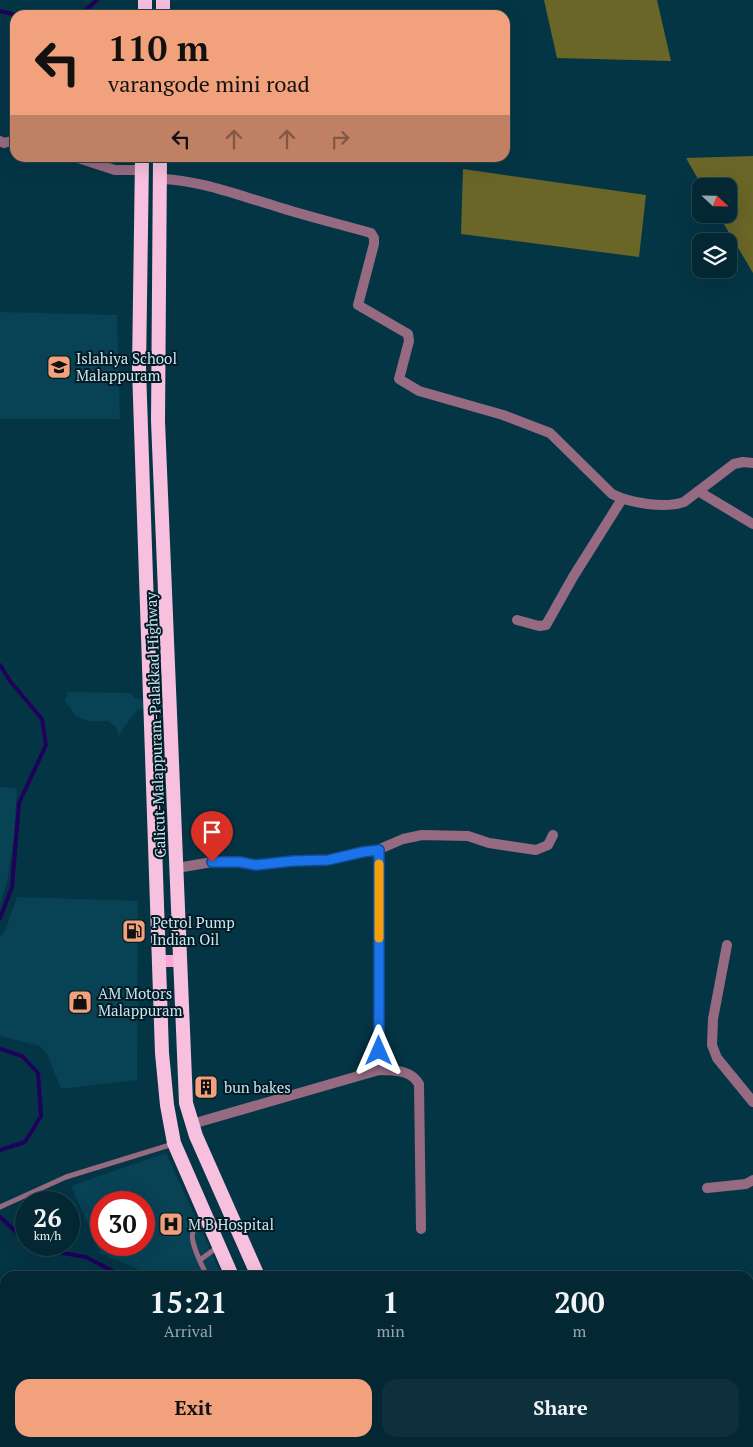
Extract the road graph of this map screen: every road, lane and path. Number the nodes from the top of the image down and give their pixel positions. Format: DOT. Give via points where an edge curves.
graph roads {
  1 [pos="90,162"];
  2 [pos="160,162"];
  3 [pos="142,164"];
  4 [pos="160,179"];
  5 [pos="753,463"];
  6 [pos="698,491"];
  7 [pos="622,499"];
  8 [pos="753,524"];
  9 [pos="517,620"];
  10 [pos="553,835"];
  11 [pos="379,850"];
  12 [pos="177,868"];
  13 [pos="727,945"];
  14 [pos="159,961"];
  15 [pos="181,961"];
  16 [pos="378,1070"];
  17 [pos="753,1102"];
  18 [pos="192,1124"];
  19 [pos="174,1144"];
  20 [pos="753,1180"];
  21 [pos="707,1188"];
  22 [pos="2,1206"];
  23 [pos="208,1222"];
  24 [pos="237,1226"];
  25 [pos="421,1229"];
  26 [pos="217,1241"];
  27 [pos="200,1260"];
  28 [pos="205,1271"];
  29 [pos="230,1271"];
  30 [pos="256,1271"];
  1 -- 3 [label="street" via="115,170"];
  2 -- 4 [label="highway, Calicut-Malappuram-Palakkad Highway"];
  3 -- 14 [label="highway, Calicut-Malappuram-Palakkad Highway" via="139,369"];
  4 -- 7 [label="street" via="210,186 370,233 374,244 358,305 408,334 399,379 420,391 503,415 550,433 612,494"];
  4 -- 12 [label="highway, Calicut-Malappuram-Palakkad Highway" via="158,421"];
  5 -- 6 [label="street" via="734,464"];
  6 -- 7 [label="street" via="675,505"];
  6 -- 8 [label="street"];
  7 -- 9 [label="street" via="546,625"];
  10 -- 11 [label="street" via="548,845 536,850 489,843 468,836 422,835 404,838"];
  11 -- 12 [label="street" via="328,860 256,865 212,862"];
  11 -- 16 [label="street"];
  12 -- 15 [label="highway, Calicut-Malappuram-Palakkad Highway"];
  13 -- 17 [label="street" via="713,1019 712,1045 717,1058"];
  14 -- 15 [label="main road"];
  14 -- 19 [label="highway, Calicut-Malappuram-Palakkad Highway" via="166,1105"];
  15 -- 18 [label="highway, Calicut-Malappuram-Palakkad Highway" via="186,1103"];
  16 -- 18 [label="street"];
  16 -- 25 [label="street" via="404,1072 414,1076 419,1084"];
  18 -- 24 [label="highway, Calicut-Malappuram-Palakkad Highway"];
  19 -- 22 [label="lane" via="66,1176"];
  19 -- 23 [label="highway, Calicut-Malappuram-Palakkad Highway"];
  20 -- 21 [label="street" via="746,1184"];
  23 -- 26 [label="highway, Calicut-Malappuram-Palakkad Highway"];
  23 -- 27 [label="lane" via="191,1234"];
  24 -- 26 [label="highway"];
  24 -- 30 [label="highway, Calicut-Malappuram-Palakkad Highway"];
  26 -- 27 [label="lane"];
  26 -- 29 [label="highway, Calicut-Malappuram-Palakkad Highway"];
  27 -- 28 [label="lane"];
}
